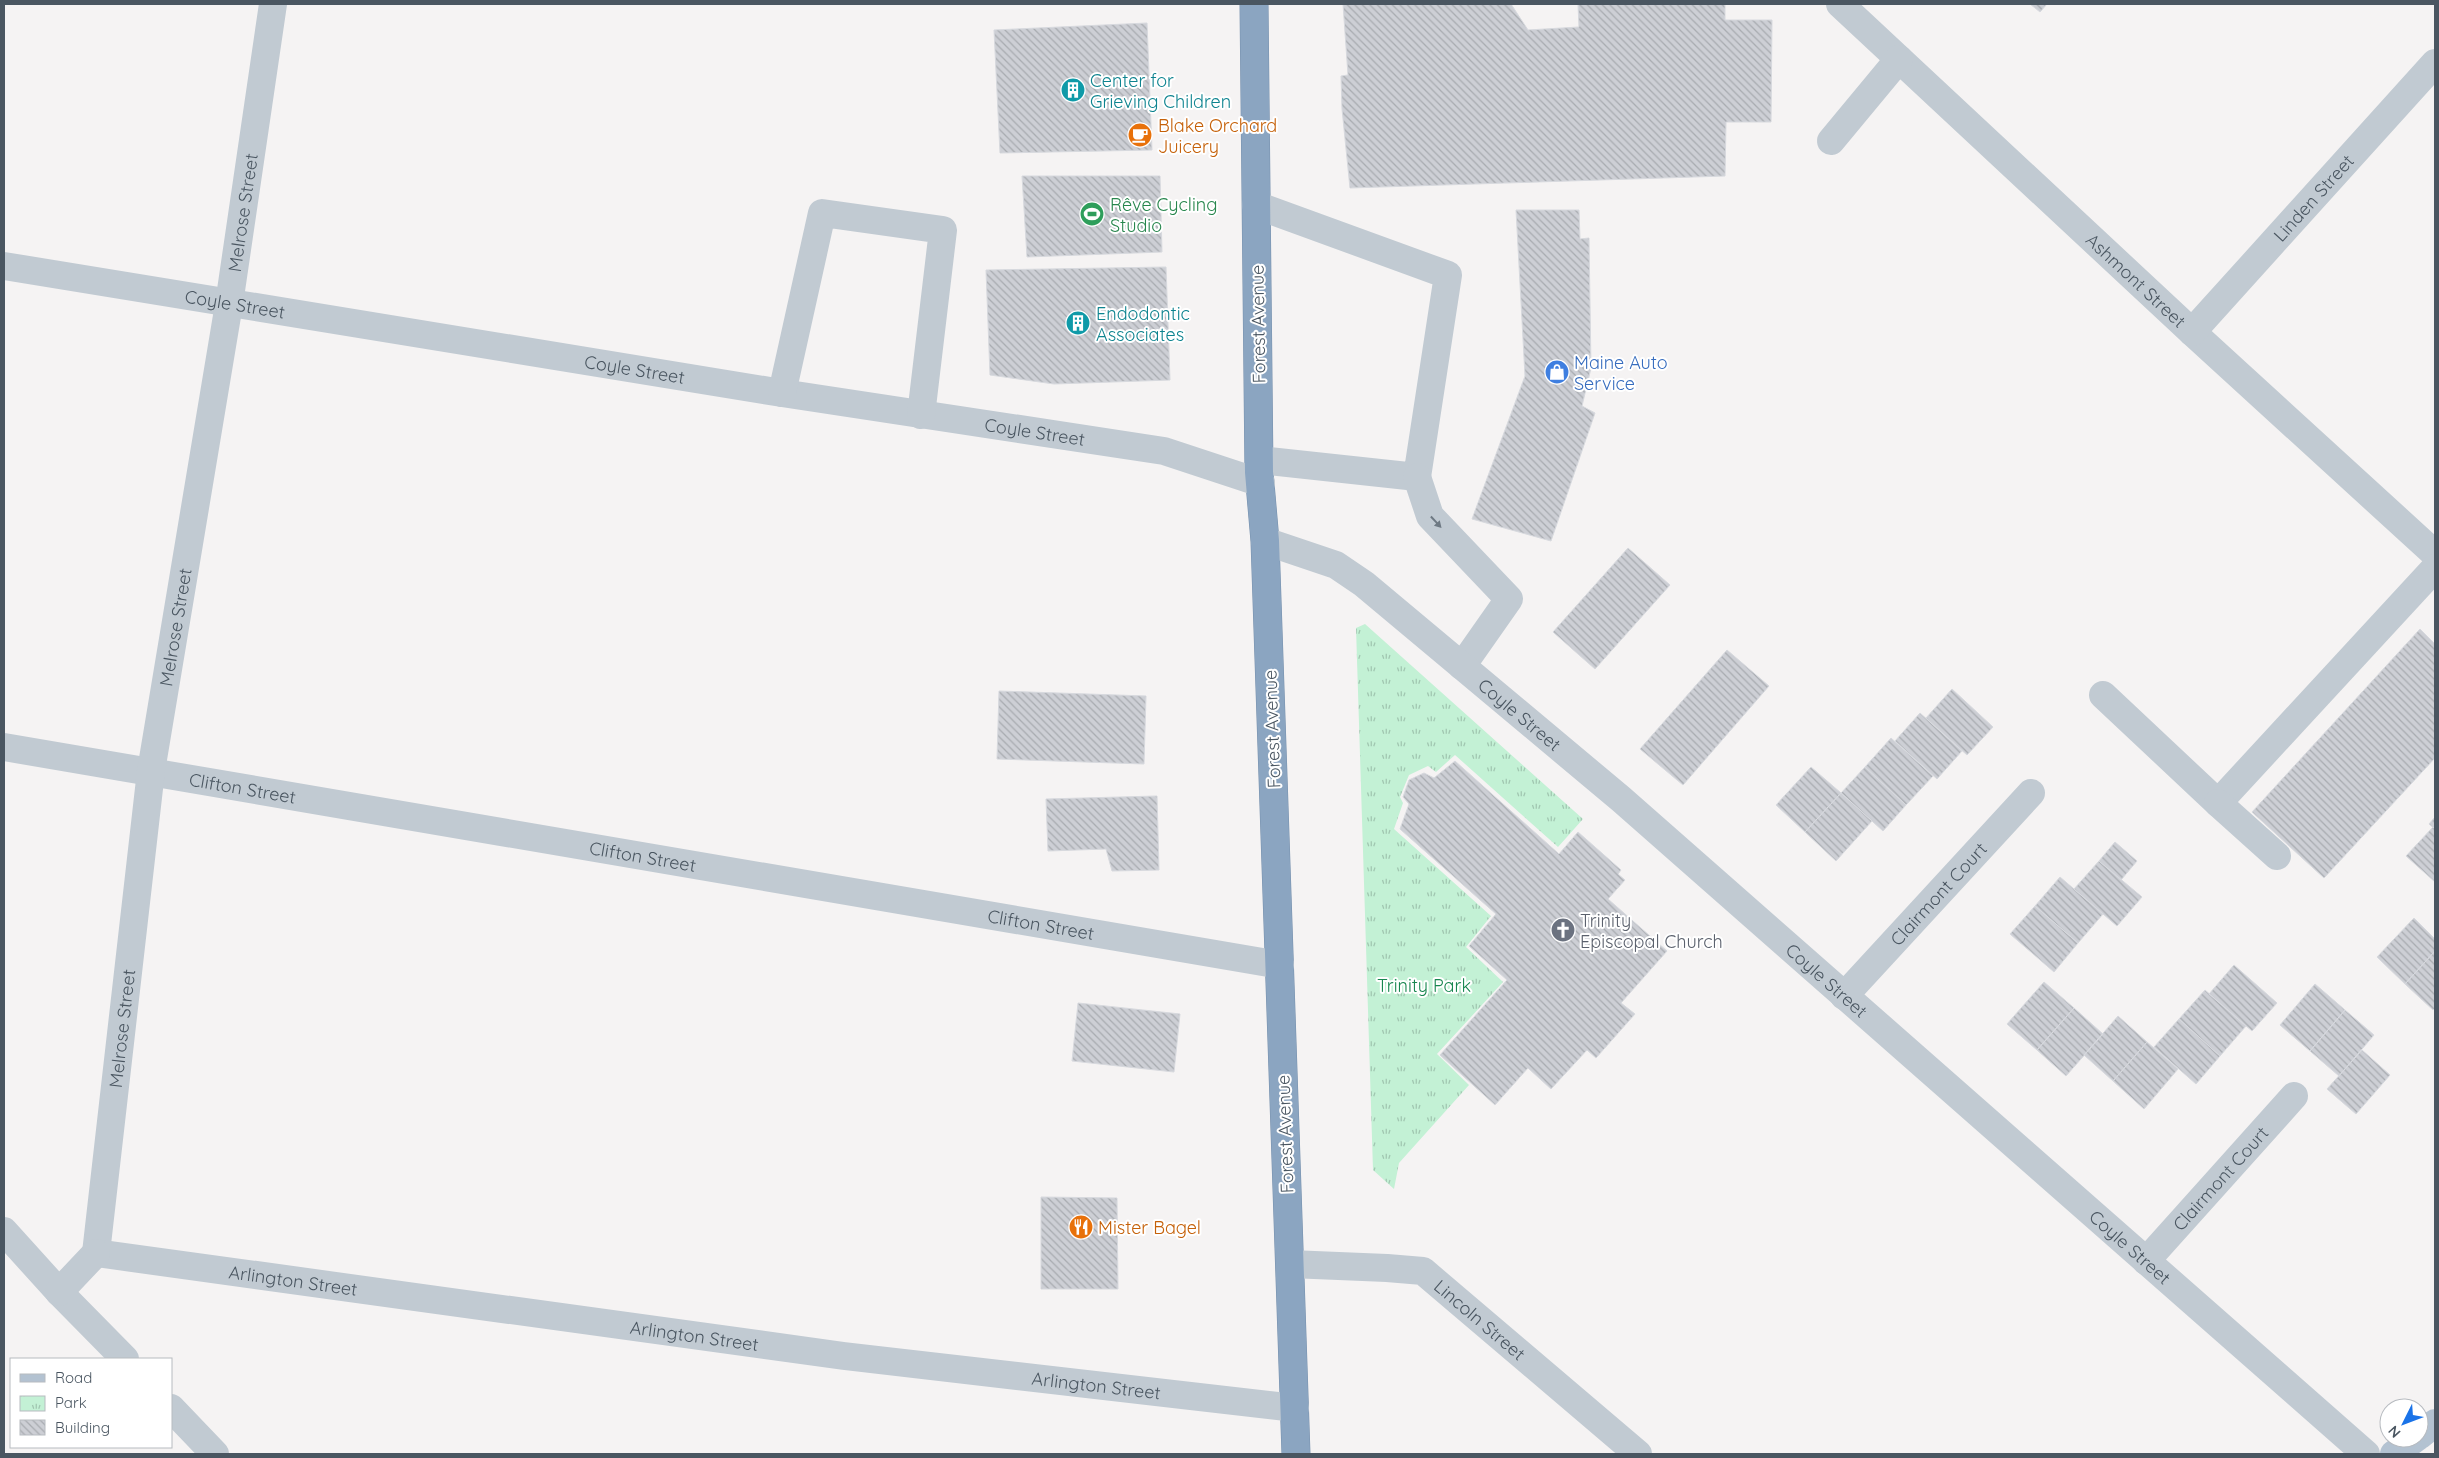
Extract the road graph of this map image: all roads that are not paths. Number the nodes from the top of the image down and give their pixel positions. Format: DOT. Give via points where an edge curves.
graph roads {
  1 [pos="273,4"];
  2 [pos="1254,4"];
  3 [pos="1840,4"];
  4 [pos="1899,59"];
  5 [pos="2435,63"];
  6 [pos="1831,141"];
  7 [pos="1256,205"];
  8 [pos="4,266"];
  9 [pos="230,304"];
  10 [pos="2192,332"];
  11 [pos="782,393"];
  12 [pos="921,415"];
  13 [pos="1260,472"];
  14 [pos="1417,477"];
  15 [pos="1265,541"];
  16 [pos="2435,554"];
  17 [pos="2435,568"];
  18 [pos="1462,666"];
  19 [pos="2104,695"];
  20 [pos="4,748"];
  21 [pos="150,771"];
  22 [pos="2031,793"];
  23 [pos="2218,803"];
  24 [pos="2277,856"];
  25 [pos="1280,965"];
  26 [pos="1844,996"];
  27 [pos="2294,1096"];
  28 [pos="4,1231"];
  29 [pos="96,1253"];
  30 [pos="2146,1261"];
  31 [pos="1290,1264"];
  32 [pos="59,1292"];
  33 [pos="124,1358"];
  34 [pos="1295,1408"];
  35 [pos="172,1409"];
  36 [pos="215,1454"];
  37 [pos="1296,1454"];
  38 [pos="1638,1454"];
  39 [pos="2366,1454"];
  1 -- 9 [label="street, Melrose Street"];
  2 -- 7 [label="highway, Forest Avenue"];
  3 -- 4 [label="street, Ashmont Street"];
  4 -- 6 [label="street"];
  4 -- 10 [label="street, Ashmont Street"];
  5 -- 10 [label="street, Linden Street"];
  7 -- 13 [label="highway, Forest Avenue"];
  7 -- 14 [label="street" via="1448,275"];
  8 -- 9 [label="street, Coyle Street"];
  9 -- 11 [label="street, Coyle Street"];
  9 -- 21 [label="street, Melrose Street"];
  10 -- 16 [label="street, Ashmont Street"];
  11 -- 12 [label="street, Coyle Street"];
  11 -- 12 [label="street" via="822,212 943,230"];
  12 -- 13 [label="street, Coyle Street" via="1164,451"];
  13 -- 14 [label="street, Coyle Street"];
  13 -- 15 [label="highway, Forest Avenue"];
  14 -- 18 [label="street, one-way" via="1430,516 1508,599"];
  15 -- 18 [label="street, Coyle Street" via="1336,565 1364,584"];
  15 -- 25 [label="highway, Forest Avenue"];
  17 -- 23 [label="street"];
  18 -- 26 [label="street, Coyle Street" via="1621,799"];
  19 -- 23 [label="street"];
  20 -- 21 [label="street, Clifton Street"];
  21 -- 25 [label="street, Clifton Street"];
  21 -- 29 [label="street, Melrose Street"];
  22 -- 26 [label="street, Clairmont Court"];
  23 -- 24 [label="street"];
  25 -- 31 [label="highway, Forest Avenue"];
  26 -- 30 [label="street, Coyle Street"];
  27 -- 30 [label="street, Clairmont Court"];
  28 -- 32 [label="street"];
  29 -- 32 [label="street"];
  29 -- 34 [label="street, Arlington Street" via="844,1356"];
  30 -- 39 [label="street, Coyle Street"];
  31 -- 34 [label="highway, Forest Avenue"];
  31 -- 38 [label="street, Lincoln Street" via="1422,1272"];
  32 -- 33 [label="street"];
  34 -- 37 [label="highway, Forest Avenue"];
  35 -- 36 [label="street"];
}
